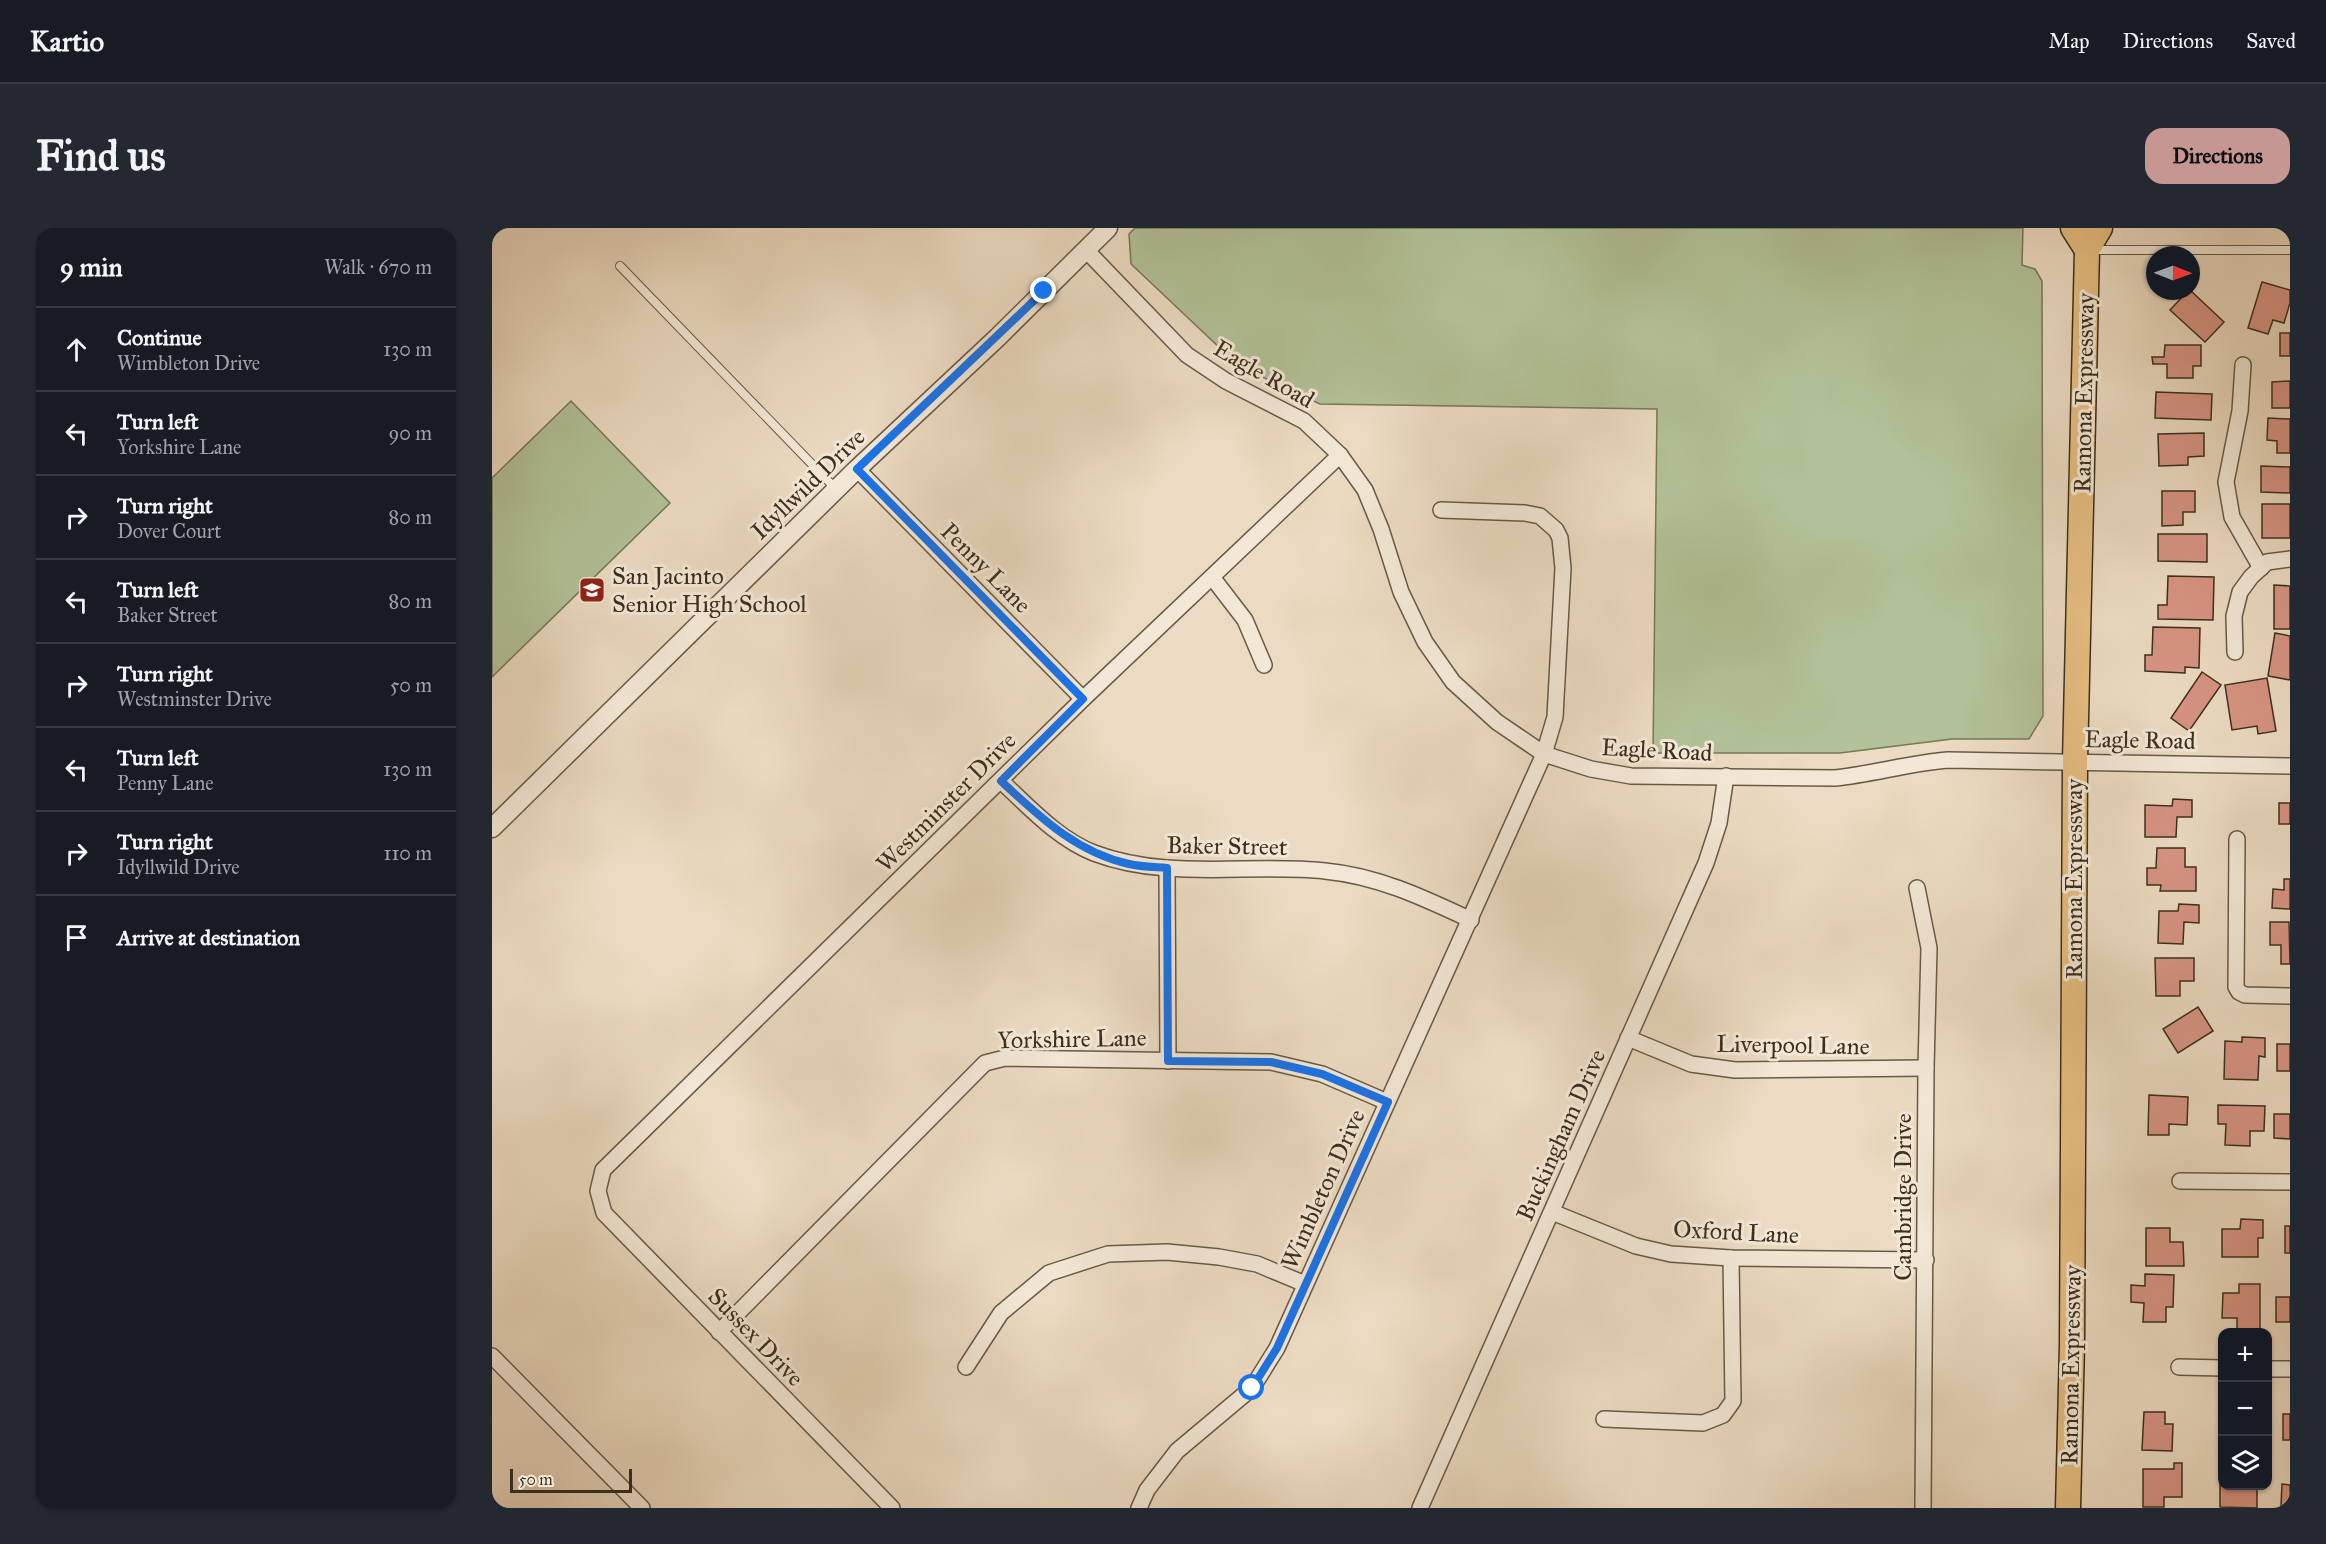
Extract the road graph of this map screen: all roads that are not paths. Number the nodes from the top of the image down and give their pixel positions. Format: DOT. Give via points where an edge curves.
graph roads {
  1 [pos="1108,228"];
  2 [pos="2073,228"];
  3 [pos="2100,228"];
  4 [pos="1086,250"];
  5 [pos="2087,250"];
  6 [pos="2290,250"];
  7 [pos="620,266"];
  8 [pos="2243,365"];
  9 [pos="1340,455"];
  10 [pos="857,469"];
  11 [pos="836,489"];
  12 [pos="1441,510"];
  13 [pos="2290,559"];
  14 [pos="2261,568"];
  15 [pos="1212,578"];
  16 [pos="2235,652"];
  17 [pos="1264,665"];
  18 [pos="1083,699"];
  19 [pos="1544,754"];
  20 [pos="2075,762"];
  21 [pos="2290,766"];
  22 [pos="1726,776"];
  23 [pos="1001,781"];
  24 [pos="492,828"];
  25 [pos="2237,839"];
  26 [pos="1167,868"];
  27 [pos="1917,888"];
  28 [pos="1471,920"];
  29 [pos="2290,996"];
  30 [pos="1628,1038"];
  31 [pos="1168,1061"];
  32 [pos="1926,1068"];
  33 [pos="1388,1102"];
  34 [pos="2180,1181"];
  35 [pos="2290,1182"];
  36 [pos="598,1191"];
  37 [pos="1552,1212"];
  38 [pos="1731,1258"];
  39 [pos="1926,1260"];
  40 [pos="1305,1284"];
  41 [pos="719,1332"];
  42 [pos="492,1356"];
  43 [pos="966,1367"];
  44 [pos="2179,1368"];
  45 [pos="2218,1368"];
  46 [pos="2272,1369"];
  47 [pos="2290,1369"];
  48 [pos="1604,1419"];
  49 [pos="642,1508"];
  50 [pos="892,1508"];
  51 [pos="1139,1508"];
  52 [pos="1420,1508"];
  53 [pos="1923,1508"];
  54 [pos="2068,1508"];
  1 -- 4 [label="street, Idyllwild Drive"];
  2 -- 5 [label="main road"];
  3 -- 5 [label="main road, Ramona Expressway"];
  4 -- 9 [label="street, Eagle Road" via="1187,355 1226,381 1304,421"];
  4 -- 10 [label="street, Idyllwild Drive"];
  5 -- 6 [label="lane"];
  5 -- 20 [label="main road, Ramona Expressway"];
  7 -- 11 [label="lane"];
  8 -- 14 [label="street" via="2240,411 2226,482 2232,517"];
  9 -- 15 [label="street, Westminster Drive"];
  9 -- 19 [label="street, Eagle Road" via="1365,490 1401,592 1425,642 1453,682 1497,722"];
  10 -- 11 [label="street, Idyllwild Drive"];
  10 -- 18 [label="street, Penny Lane"];
  11 -- 24 [label="street, Idyllwild Drive"];
  12 -- 19 [label="street, Wimbleton Drive" via="1540,516 1560,538 1563,568 1555,717"];
  13 -- 14 [label="street" via="2272,560"];
  14 -- 16 [label="street" via="2246,584 2237,603"];
  15 -- 17 [label="street" via="1245,620"];
  15 -- 18 [label="street, Westminster Drive"];
  18 -- 23 [label="street, Westminster Drive"];
  19 -- 22 [label="street, Eagle Road" via="1591,769 1631,776"];
  19 -- 28 [label="street, Wimbleton Drive"];
  20 -- 21 [label="street, Eagle Road"];
  20 -- 22 [label="street, Eagle Road" via="1948,760 1835,778"];
  20 -- 54 [label="main road, Ramona Expressway"];
  22 -- 30 [label="street, Buckingham Drive" via="1719,823 1706,863"];
  23 -- 26 [label="street, Baker Street" via="1049,826 1092,852 1130,865"];
  23 -- 36 [label="street, Westminster Drive" via="603,1170"];
  25 -- 29 [label="street" via="2235,977 2239,992"];
  26 -- 28 [label="street, Baker Street" via="1325,871 1358,876 1413,892"];
  26 -- 31 [label="street"];
  27 -- 32 [label="street, Cambridge Drive" via="1929,948"];
  28 -- 33 [label="street, Wimbleton Drive"];
  30 -- 32 [label="street, Liverpool Lane" via="1691,1064 1735,1070"];
  30 -- 37 [label="street, Buckingham Drive"];
  31 -- 33 [label="street, Yorkshire Lane" via="1271,1062 1322,1074"];
  31 -- 41 [label="street, Yorkshire Lane" via="1005,1058 985,1063"];
  32 -- 39 [label="street, Cambridge Drive"];
  33 -- 40 [label="street, Wimbleton Drive"];
  34 -- 35 [label="street"];
  36 -- 41 [label="street, Sussex Drive" via="604,1213"];
  37 -- 38 [label="street, Oxford Lane" via="1636,1246 1671,1254"];
  37 -- 52 [label="street, Buckingham Drive"];
  38 -- 39 [label="street, Oxford Lane"];
  38 -- 48 [label="street" via="1733,1401 1723,1415 1703,1423"];
  39 -- 53 [label="street, Cambridge Drive"];
  40 -- 43 [label="street" via="1257,1264 1219,1257 1167,1252 1108,1254 1049,1273 1001,1313"];
  40 -- 51 [label="street, Wimbleton Drive" via="1277,1348 1252,1388 1177,1451 1147,1490"];
  41 -- 50 [label="street, Sussex Drive"];
  42 -- 49 [label="street"];
  44 -- 45 [label="street"];
  46 -- 47 [label="street"];
}
